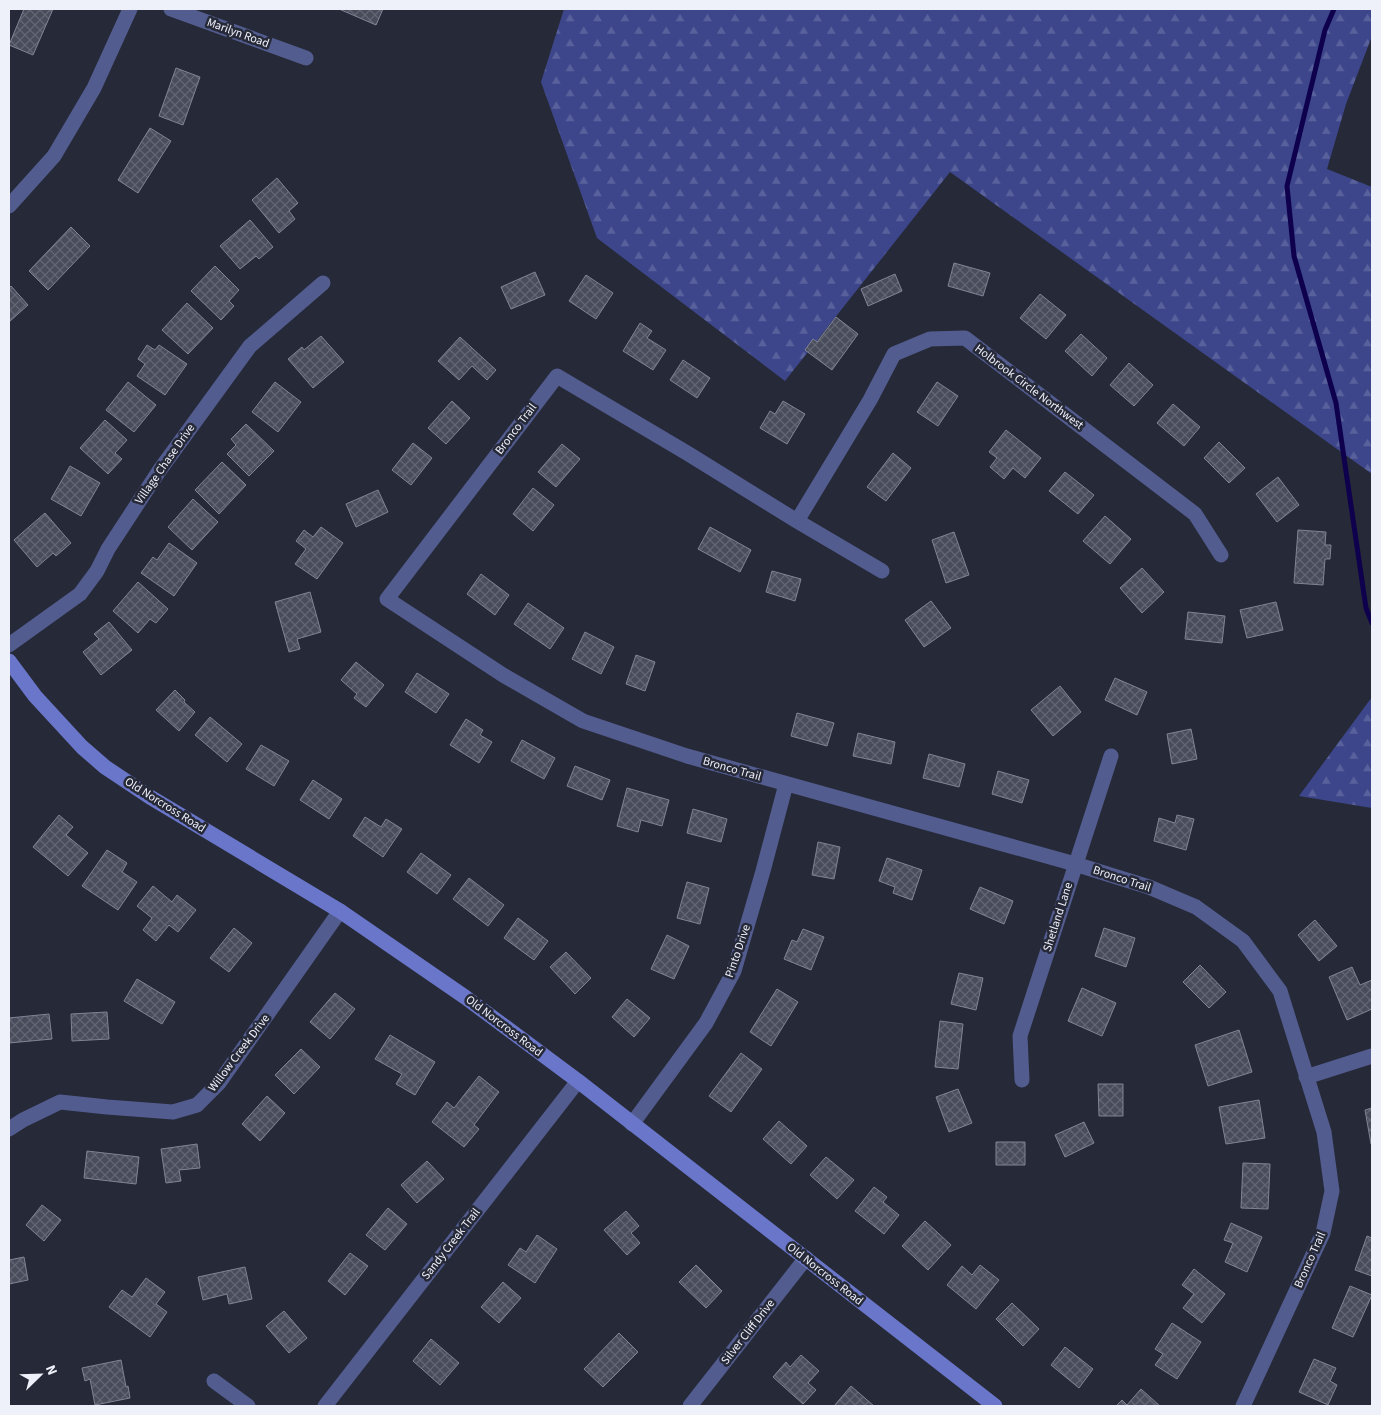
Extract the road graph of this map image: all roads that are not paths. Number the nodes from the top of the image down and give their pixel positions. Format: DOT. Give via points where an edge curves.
graph roads {
  1 [pos="130,9"];
  2 [pos="171,9"];
  3 [pos="306,58"];
  4 [pos="9,206"];
  5 [pos="324,282"];
  6 [pos="797,521"];
  7 [pos="1221,555"];
  8 [pos="882,571"];
  9 [pos="9,645"];
  10 [pos="9,661"];
  11 [pos="1111,756"];
  12 [pos="786,784"];
  13 [pos="1075,864"];
  14 [pos="340,911"];
  15 [pos="1372,1056"];
  16 [pos="1306,1077"];
  17 [pos="1022,1080"];
  18 [pos="578,1081"];
  19 [pos="632,1124"];
  20 [pos="9,1129"];
  21 [pos="806,1258"];
  22 [pos="214,1381"];
  23 [pos="248,1406"];
  24 [pos="325,1406"];
  25 [pos="690,1406"];
  26 [pos="995,1406"];
  27 [pos="1243,1406"];
  1 -- 4 [label="street" via="94,88 54,156"];
  2 -- 3 [label="street, Marilyn Road"];
  5 -- 9 [label="street, Village Chase Drive" via="250,346 159,471 80,594"];
  6 -- 7 [label="street, Holbrook Circle Northwest" via="894,354 930,339 965,338 1195,514"];
  6 -- 8 [label="street, Bronco Trail"];
  6 -- 12 [label="street, Bronco Trail" via="557,376 387,599 503,675 583,721 687,756"];
  10 -- 14 [label="street, Old Norcross Road" via="35,696 105,767"];
  11 -- 13 [label="street, Shetland Lane"];
  12 -- 13 [label="street, Bronco Trail"];
  12 -- 19 [label="street, Pinto Drive" via="734,971 706,1022"];
  13 -- 16 [label="street, Bronco Trail" via="1149,886 1196,908 1243,941 1280,991"];
  13 -- 17 [label="street, Shetland Lane" via="1020,1036"];
  14 -- 18 [label="street, Old Norcross Road" via="465,997"];
  14 -- 20 [label="street, Willow Creek Drive" via="219,1084 197,1106 173,1112 60,1102"];
  15 -- 16 [label="street"];
  16 -- 27 [label="street, Bronco Trail" via="1324,1132 1332,1191 1323,1233"];
  18 -- 19 [label="street, Old Norcross Road"];
  18 -- 24 [label="street, Sandy Creek Trail"];
  19 -- 21 [label="street, Old Norcross Road"];
  21 -- 25 [label="street, Silver Cliff Drive"];
  21 -- 26 [label="street, Old Norcross Road"];
  22 -- 23 [label="street"];
}
